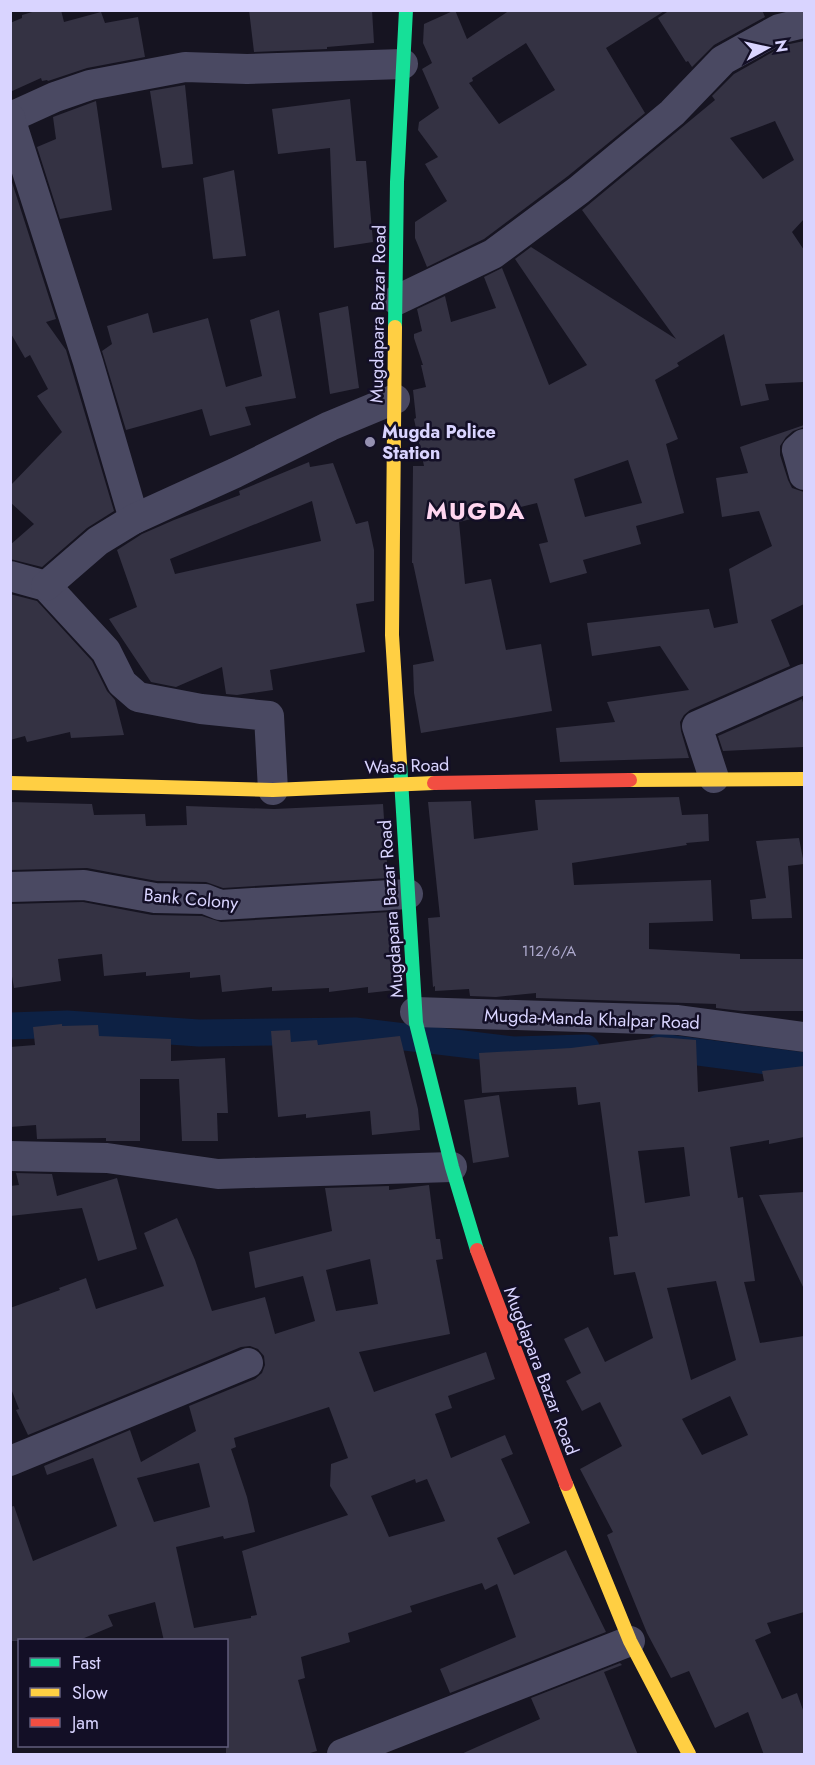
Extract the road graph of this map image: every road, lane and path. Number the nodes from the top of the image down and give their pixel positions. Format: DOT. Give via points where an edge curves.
graph roads {
  1 [pos="406,10"];
  2 [pos="804,23"];
  3 [pos="403,64"];
  4 [pos="11,118"];
  5 [pos="397,300"];
  6 [pos="395,399"];
  7 [pos="804,444"];
  8 [pos="804,474"];
  9 [pos="134,519"];
  10 [pos="10,576"];
  11 [pos="46,586"];
  12 [pos="804,678"];
  13 [pos="714,778"];
  14 [pos="804,779"];
  15 [pos="10,783"];
  16 [pos="401,784"];
  17 [pos="273,790"];
  18 [pos="10,887"];
  19 [pos="408,894"];
  20 [pos="415,1018"];
  21 [pos="804,1037"];
  22 [pos="10,1156"];
  23 [pos="452,1167"];
  24 [pos="249,1363"];
  25 [pos="10,1461"];
  26 [pos="630,1641"];
  27 [pos="342,1755"];
  28 [pos="689,1755"];
  1 -- 3 [label="street, Mugdapara Bazar Road"];
  2 -- 5 [label="street" via="779,29 723,60 672,113 493,254"];
  3 -- 4 [label="street" via="185,67 90,85"];
  3 -- 5 [label="street, Mugdapara Bazar Road"];
  4 -- 9 [label="street"];
  5 -- 6 [label="street, Mugdapara Bazar Road"];
  6 -- 9 [label="street"];
  6 -- 16 [label="street, Mugdapara Bazar Road" via="392,635"];
  7 -- 8 [label="street" via="797,450"];
  9 -- 11 [label="street" via="98,541"];
  10 -- 11 [label="street"];
  11 -- 17 [label="street" via="106,651 122,683 138,697 269,716"];
  12 -- 13 [label="street" via="697,726"];
  13 -- 14 [label="street, Wasa Road"];
  13 -- 16 [label="street, Wasa Road"];
  15 -- 17 [label="street, Wasa Road"];
  16 -- 17 [label="street, Wasa Road"];
  16 -- 19 [label="street, Mugdapara Bazar Road"];
  18 -- 19 [label="street, Bank Colony" via="84,885 220,905"];
  19 -- 20 [label="street, Mugdapara Bazar Road"];
  20 -- 21 [label="street, Mugda-Manda Khalpar Road" via="678,1020"];
  20 -- 23 [label="street, Mugdapara Bazar Road"];
  22 -- 23 [label="street" via="107,1158 218,1174"];
  23 -- 26 [label="street, Mugdapara Bazar Road" via="487,1280"];
  24 -- 25 [label="street"];
  26 -- 27 [label="street"];
  26 -- 28 [label="street, Mugdapara Bazar Road"];
}
